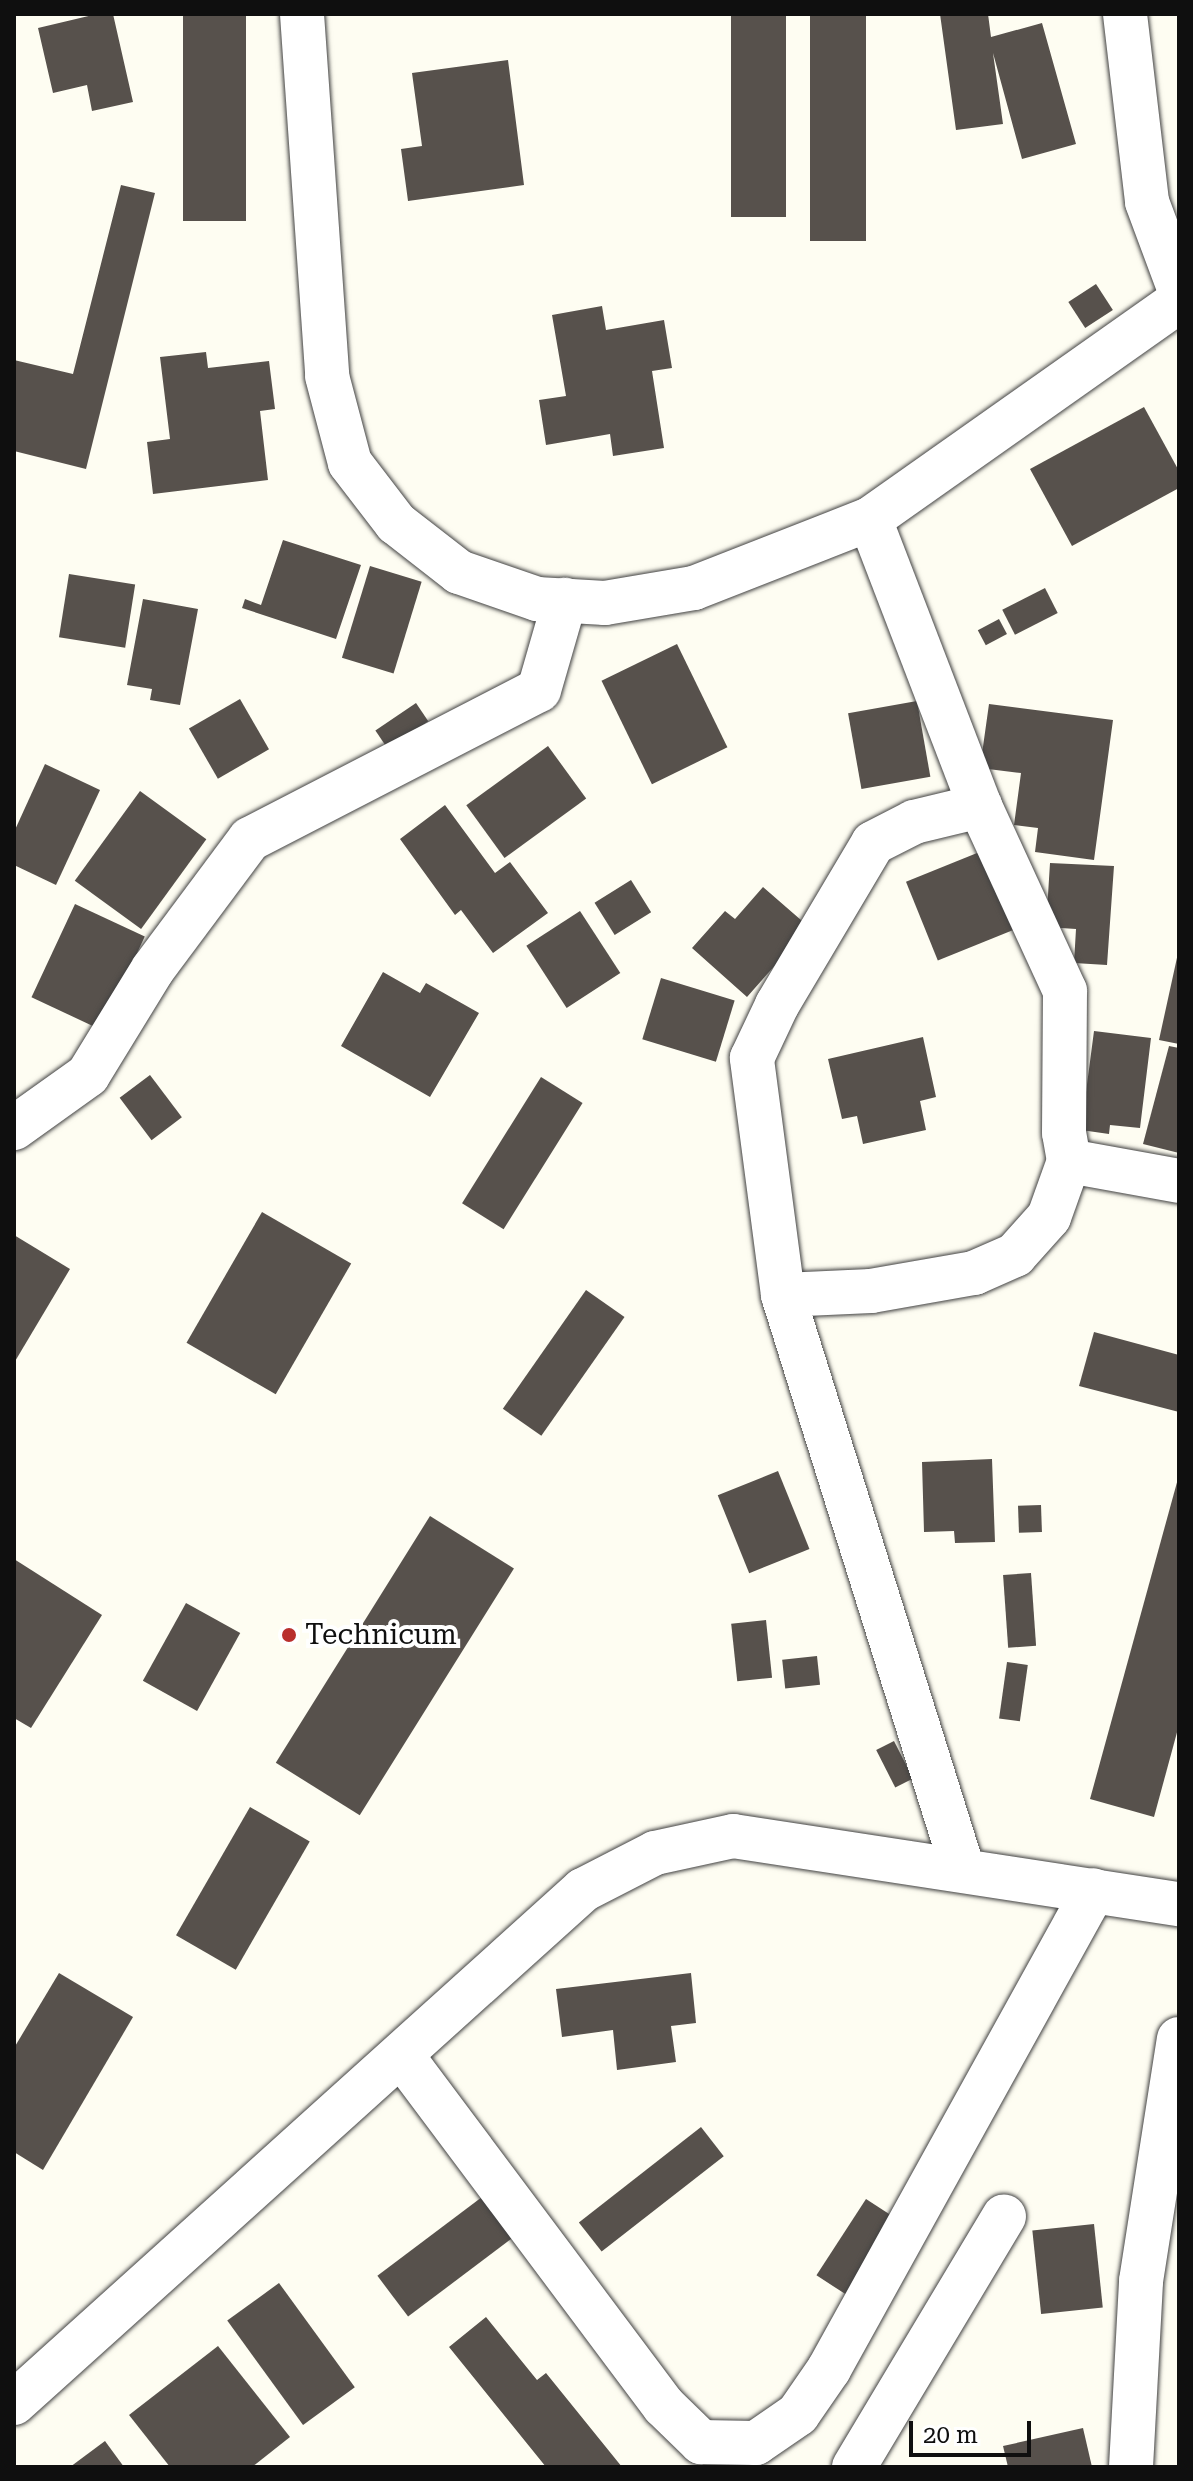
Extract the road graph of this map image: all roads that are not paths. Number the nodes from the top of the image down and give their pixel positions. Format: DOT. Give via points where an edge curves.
graph roads {
  1 [pos="302,14"];
  2 [pos="1125,14"];
  3 [pos="1179,288"];
  4 [pos="1179,301"];
  5 [pos="870,519"];
  6 [pos="565,600"];
  7 [pos="980,806"];
  8 [pos="14,1128"];
  9 [pos="1069,1161"];
  10 [pos="1179,1181"];
  11 [pos="783,1295"];
  12 [pos="962,1867"];
  13 [pos="1094,1890"];
  14 [pos="1179,1904"];
  15 [pos="1179,2039"];
  16 [pos="402,2056"];
  17 [pos="1172,2139"];
  18 [pos="1004,2216"];
  19 [pos="14,2403"];
  20 [pos="854,2467"];
  21 [pos="1131,2467"];
  1 -- 6 [label="street" via="327,376 350,463 396,523 459,572 537,599"];
  2 -- 3 [label="street" via="1147,202"];
  4 -- 5 [label="street"];
  5 -- 6 [label="street" via="694,588 605,603"];
  5 -- 7 [label="street"];
  6 -- 8 [label="street" via="539,690 250,839 153,969 88,1075"];
  7 -- 9 [label="street" via="1065,991 1064,1133"];
  7 -- 11 [label="street" via="914,822 873,843 777,1005 752,1058"];
  9 -- 10 [label="street"];
  9 -- 11 [label="street" via="1049,1217 1015,1255 974,1273 871,1291"];
  11 -- 12 [label="street"];
  12 -- 13 [label="street"];
  12 -- 16 [label="street" via="733,1836 655,1853 583,1890"];
  13 -- 14 [label="street"];
  13 -- 16 [label="street" via="829,2369 798,2414 756,2443 701,2442 664,2406"];
  15 -- 17 [label="street"];
  16 -- 19 [label="street"];
  17 -- 21 [label="street" via="1141,2281"];
  18 -- 20 [label="street"];
}
